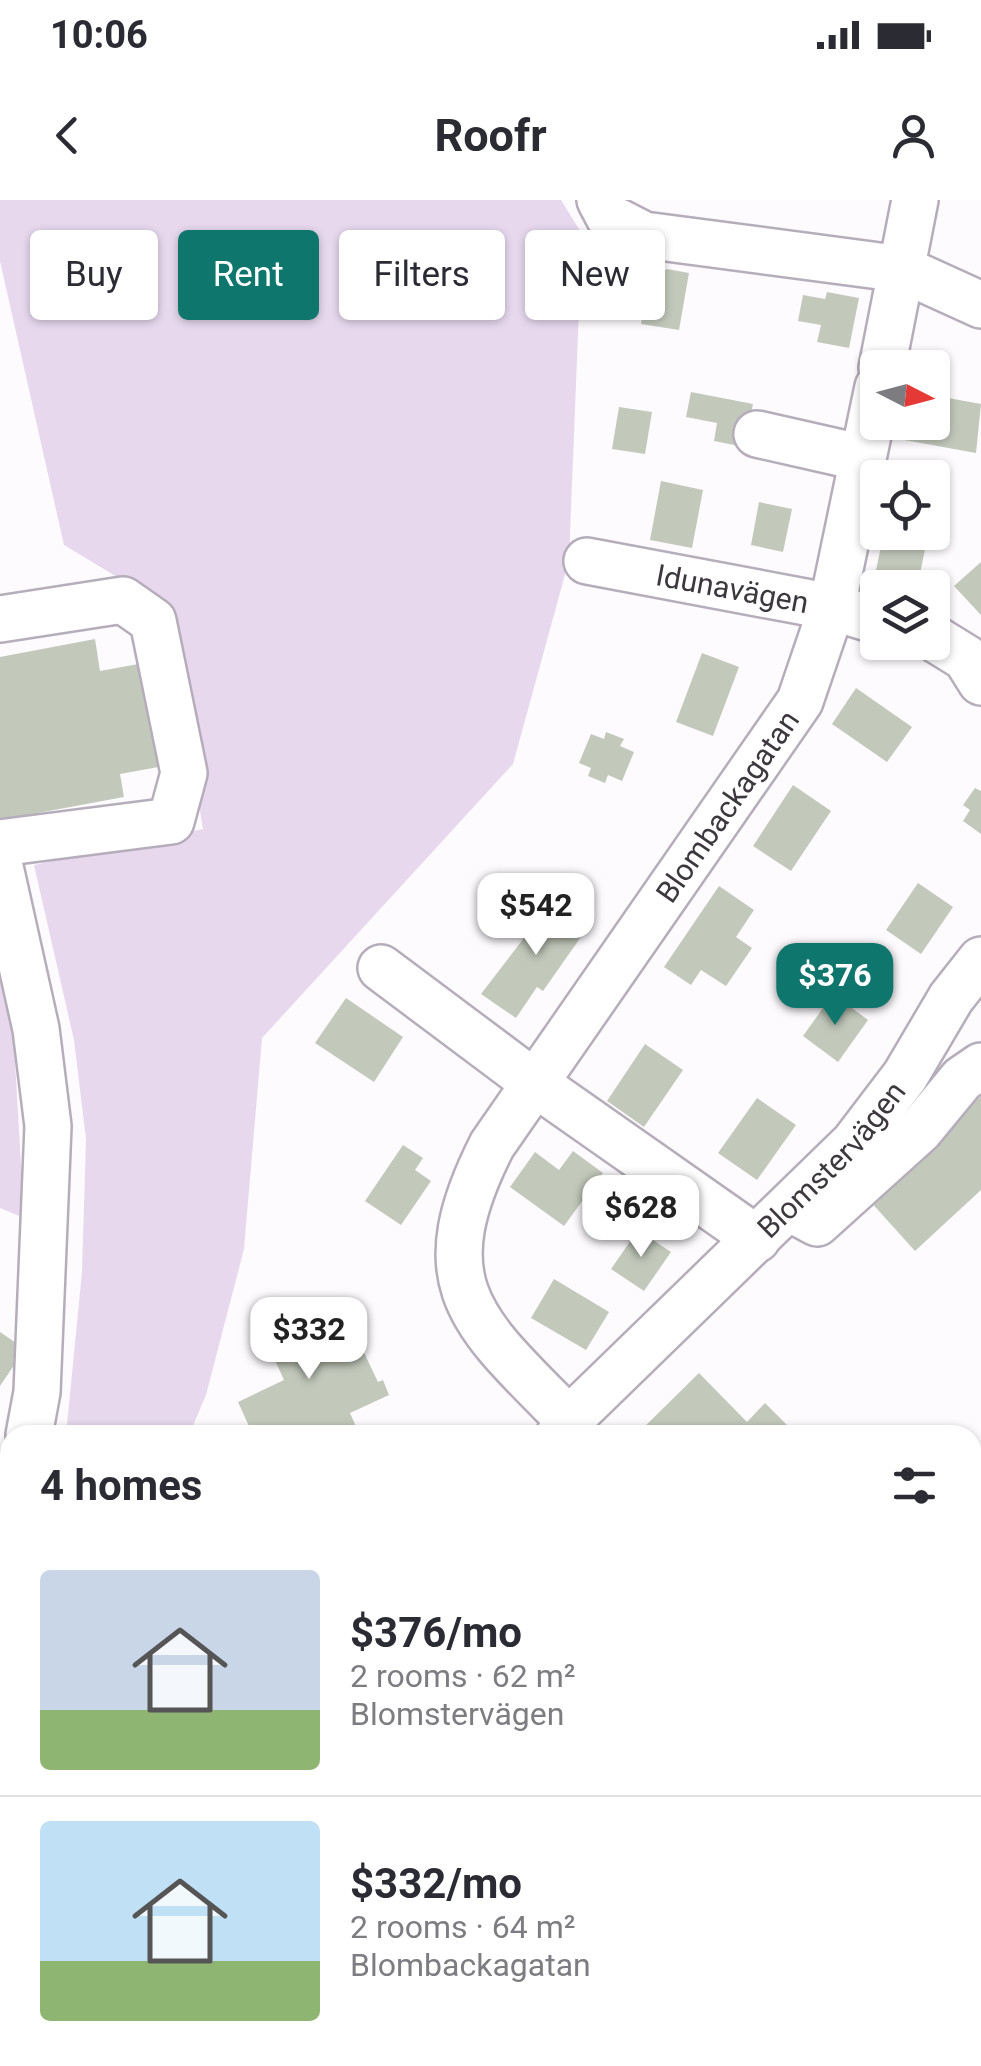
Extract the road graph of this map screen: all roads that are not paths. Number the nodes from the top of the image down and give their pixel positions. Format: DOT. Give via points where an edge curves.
graph roads {
  1 [pos="600,200"];
  2 [pos="915,200"];
  3 [pos="902,269"];
  4 [pos="981,305"];
  5 [pos="886,350"];
  6 [pos="756,434"];
  7 [pos="867,440"];
  8 [pos="863,458"];
  9 [pos="679,556"];
  10 [pos="587,562"];
  11 [pos="834,598"];
  12 [pos="860,611"];
  13 [pos="0,620"];
  14 [pos="950,648"];
  15 [pos="981,682"];
  16 [pos="0,844"];
  17 [pos="0,867"];
  18 [pos="981,960"];
  19 [pos="381,968"];
  20 [pos="981,1066"];
  21 [pos="536,1084"];
  22 [pos="788,1208"];
  23 [pos="757,1240"];
  24 [pos="31,1425"];
  25 [pos="561,1425"];
  26 [pos="567,1425"];
  1 -- 3 [label="street" via="609,217 644,235"];
  2 -- 3 [label="street"];
  3 -- 4 [label="street"];
  3 -- 5 [label="street"];
  6 -- 8 [label="street"];
  7 -- 8 [label="street, Blombackagatan"];
  8 -- 11 [label="street, Blombackagatan"];
  9 -- 11 [label="street"];
  10 -- 11 [label="street, Idunavägen"];
  11 -- 12 [label="street, Idunavägen"];
  11 -- 21 [label="street, Blombackagatan" via="800,701"];
  13 -- 16 [label="street" via="123,600 153,620 184,772 172,821"];
  14 -- 15 [label="street" via="966,658"];
  17 -- 24 [label="street" via="36,1028 48,1126"];
  18 -- 22 [label="street, Blomstervägen" via="854,1143"];
  19 -- 21 [label="street"];
  20 -- 22 [label="street" via="817,1224"];
  21 -- 23 [label="street"];
  21 -- 25 [label="street, Blombackagatan" via="492,1145 468,1193 458,1257 469,1308"];
  22 -- 23 [label="street, Blomstervägen"];
  23 -- 26 [label="street, Blomstervägen"];
}
